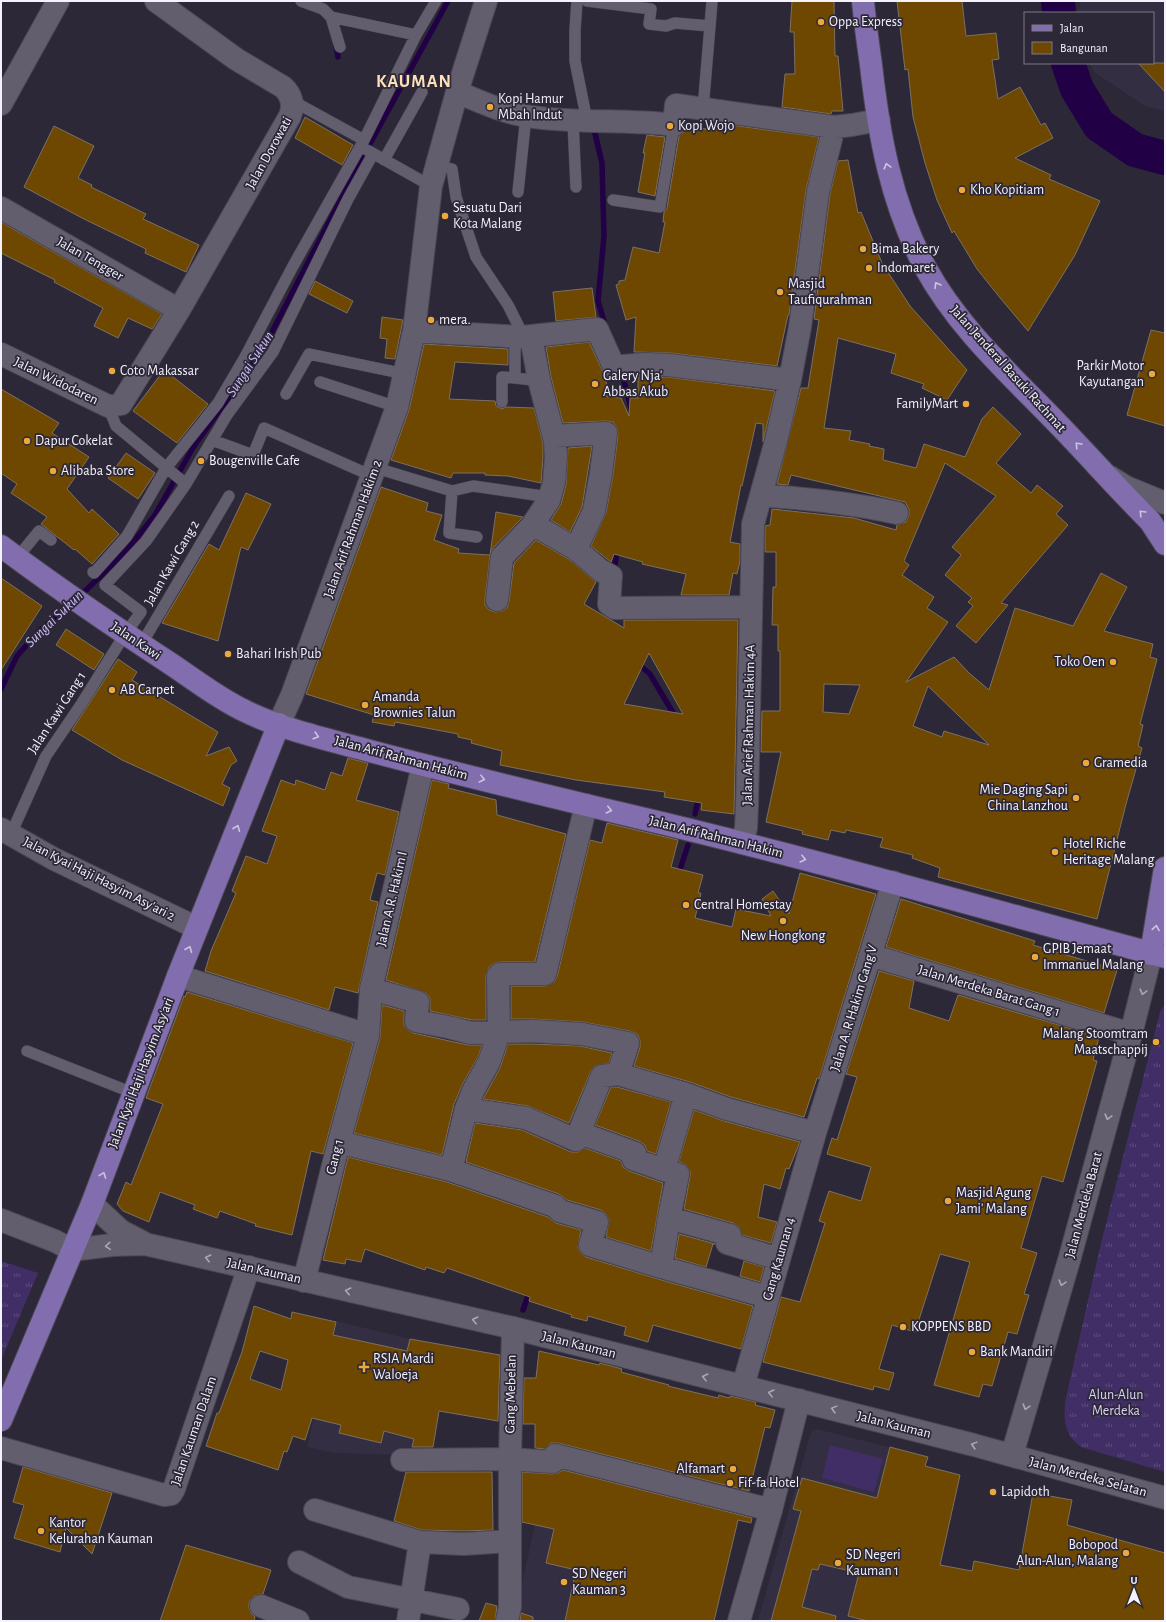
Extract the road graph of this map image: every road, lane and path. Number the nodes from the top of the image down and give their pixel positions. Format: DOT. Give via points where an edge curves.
graph roads {
  1 [pos="58,1"];
  2 [pos="156,1"];
  3 [pos="301,1"];
  4 [pos="436,1"];
  5 [pos="486,1"];
  6 [pos="577,1"];
  7 [pos="588,1"];
  8 [pos="712,1"];
  9 [pos="863,1"];
  10 [pos="331,17"];
  11 [pos="710,26"];
  12 [pos="416,36"];
  13 [pos="340,47"];
  14 [pos="422,92"];
  15 [pos="457,92"];
  16 [pos="291,100"];
  17 [pos="1,104"];
  18 [pos="703,109"];
  19 [pos="526,116"];
  20 [pos="878,120"];
  21 [pos="587,121"];
  22 [pos="674,125"];
  23 [pos="834,126"];
  24 [pos="362,143"];
  25 [pos="373,154"];
  26 [pos="384,160"];
  27 [pos="436,164"];
  28 [pos="431,186"];
  29 [pos="576,187"];
  30 [pos="518,192"];
  31 [pos="613,200"];
  32 [pos="1,208"];
  33 [pos="179,310"];
  34 [pos="414,331"];
  35 [pos="522,337"];
  36 [pos="1,354"];
  37 [pos="405,374"];
  38 [pos="515,378"];
  39 [pos="533,380"];
  40 [pos="790,380"];
  41 [pos="320,382"];
  42 [pos="286,394"];
  43 [pos="502,402"];
  44 [pos="108,406"];
  45 [pos="398,407"];
  46 [pos="554,436"];
  47 [pos="212,440"];
  48 [pos="166,468"];
  49 [pos="374,472"];
  50 [pos="1105,474"];
  51 [pos="186,484"];
  52 [pos="452,491"];
  53 [pos="762,494"];
  54 [pos="229,496"];
  55 [pos="549,497"];
  56 [pos="1165,503"];
  57 [pos="897,513"];
  58 [pos="533,524"];
  59 [pos="477,537"];
  60 [pos="51,540"];
  61 [pos="1165,544"];
  62 [pos="576,549"];
  63 [pos="9,552"];
  64 [pos="93,572"];
  65 [pos="497,600"];
  66 [pos="751,607"];
  67 [pos="127,635"];
  68 [pos="279,724"];
  69 [pos="423,765"];
  70 [pos="586,805"];
  71 [pos="6,831"];
  72 [pos="742,843"];
  73 [pos="1165,868"];
  74 [pos="893,882"];
  75 [pos="197,928"];
  76 [pos="870,955"];
  77 [pos="1158,955"];
  78 [pos="178,976"];
  79 [pos="371,989"];
  80 [pos="499,1033"];
  81 [pos="368,1034"];
  82 [pos="1131,1034"];
  83 [pos="27,1050"];
  84 [pos="613,1075"];
  85 [pos="133,1093"];
  86 [pos="686,1094"];
  87 [pos="466,1109"];
  88 [pos="815,1133"];
  89 [pos="582,1134"];
  90 [pos="339,1142"];
  91 [pos="451,1170"];
  92 [pos="664,1170"];
  93 [pos="92,1204"];
  94 [pos="669,1218"];
  95 [pos="1,1220"];
  96 [pos="145,1244"];
  97 [pos="72,1250"];
  98 [pos="779,1259"];
  99 [pos="661,1267"];
  100 [pos="249,1268"];
  101 [pos="304,1281"];
  102 [pos="768,1297"];
  103 [pos="513,1328"];
  104 [pos="743,1386"];
  105 [pos="799,1400"];
  106 [pos="1,1420"];
  107 [pos="1,1448"];
  108 [pos="1012,1455"];
  109 [pos="510,1459"];
  110 [pos="402,1460"];
  111 [pos="1165,1498"];
  112 [pos="316,1510"];
  113 [pos="771,1510"];
  114 [pos="510,1541"];
  115 [pos="420,1542"];
  116 [pos="299,1562"];
  117 [pos="261,1606"];
  118 [pos="458,1609"];
  119 [pos="410,1611"];
  120 [pos="298,1621"];
  121 [pos="507,1621"];
  122 [pos="739,1621"];
  1 -- 17 [label="street"];
  2 -- 16 [label="street, Jalan Dorowati" via="236,59 283,87 288,91"];
  3 -- 10 [label="lane" via="323,9"];
  4 -- 12 [label="lane"];
  5 -- 15 [label="street, Jalan Arif Rahman Hakim 2"];
  6 -- 21 [label="lane" via="575,61"];
  7 -- 11 [label="lane" via="651,9 649,24"];
  8 -- 11 [label="lane"];
  9 -- 20 [label="main road, Jalan Jenderal Basuki Rachmat"];
  10 -- 12 [label="lane"];
  10 -- 13 [label="lane"];
  11 -- 18 [label="lane"];
  12 -- 24 [label="lane"];
  14 -- 26 [label="lane"];
  15 -- 19 [label="street"];
  15 -- 27 [label="street, Jalan Arif Rahman Hakim 2"];
  16 -- 24 [label="lane"];
  16 -- 33 [label="street, Jalan Dorowati" via="293,107 290,116"];
  18 -- 22 [label="street" via="676,105"];
  18 -- 23 [label="street"];
  19 -- 21 [label="street"];
  19 -- 30 [label="lane"];
  20 -- 23 [label="street"];
  50 -- 20 [label="main road, Jalan Jenderal Basuki Rachmat, one-way" via="1004,369 956,314 940,291 922,260 896,199 885,160"];
  21 -- 22 [label="street" via="654,122"];
  21 -- 29 [label="lane"];
  22 -- 31 [label="lane" via="660,207"];
  23 -- 40 [label="street, Jalan Arief Rahman Hakim 4A" via="818,192 800,327"];
  24 -- 25 [label="lane"];
  24 -- 48 [label="lane" via="218,402"];
  25 -- 26 [label="lane"];
  25 -- 47 [label="lane" via="348,199 273,352"];
  26 -- 28 [label="lane"];
  27 -- 28 [label="street, Jalan Arif Rahman Hakim 2"];
  27 -- 35 [label="lane" via="452,169 456,198 476,256 508,306"];
  28 -- 34 [label="street, Jalan Arif Rahman Hakim 2"];
  32 -- 33 [label="street, Jalan Tengger"];
  33 -- 44 [label="street, Jalan Widodaren" via="125,399 121,404"];
  34 -- 35 [label="street"];
  34 -- 37 [label="street, Jalan Arif Rahman Hakim 2"];
  35 -- 38 [label="lane"];
  35 -- 40 [label="street" via="597,329 621,366 669,364"];
  35 -- 46 [label="street" via="539,380"];
  36 -- 44 [label="street, Jalan Widodaren"];
  37 -- 42 [label="lane" via="309,354"];
  37 -- 45 [label="street, Jalan Arif Rahman Hakim 2"];
  38 -- 39 [label="lane"];
  38 -- 43 [label="lane" via="502,377"];
  40 -- 53 [label="street, Jalan Arief Rahman Hakim 4A"];
  41 -- 45 [label="lane"];
  44 -- 48 [label="lane" via="116,426"];
  45 -- 49 [label="street, Jalan Arif Rahman Hakim 2"];
  46 -- 55 [label="street" via="554,482"];
  46 -- 62 [label="street" via="606,433 594,510"];
  47 -- 49 [label="lane" via="253,455 264,428"];
  47 -- 51 [label="lane"];
  48 -- 51 [label="lane"];
  48 -- 64 [label="lane" via="127,536"];
  49 -- 52 [label="lane"];
  49 -- 68 [label="street, Jalan Arif Rahman Hakim 2"];
  50 -- 56 [label="street, Jalan Jenderal Basuki Rachmat" via="1126,487"];
  61 -- 50 [label="main road, Jalan Jenderal Basuki Rachmat, one-way" via="1150,521"];
  51 -- 67 [label="lane" via="146,541 105,585 142,612"];
  52 -- 55 [label="lane" via="473,486"];
  52 -- 59 [label="lane" via="449,533"];
  53 -- 57 [label="street" via="868,506"];
  53 -- 66 [label="street, Jalan Arief Rahman Hakim 4A" via="753,524"];
  54 -- 67 [label="lane, Jalan Kawi Gang 2"];
  55 -- 58 [label="street"];
  58 -- 62 [label="street"];
  58 -- 65 [label="street" via="502,557"];
  60 -- 63 [label="lane" via="39,531"];
  62 -- 66 [label="street" via="611,576 609,604 615,608"];
  63 -- 67 [label="main road, Jalan Kawi"];
  66 -- 72 [label="street, Jalan Arief Rahman Hakim 4A" via="747,806"];
  67 -- 68 [label="main road, Jalan Kawi" via="244,711"];
  67 -- 71 [label="lane, Jalan Kawi Gang 1" via="46,756"];
  68 -- 69 [label="main road, Jalan Arif Rahman Hakim, one-way"];
  75 -- 68 [label="main road, Jalan Kyai Haji Hasyim Asy'ari, one-way"];
  69 -- 70 [label="main road, Jalan Arif Rahman Hakim, one-way"];
  69 -- 79 [label="street, Jalan A.R. Hakim I"];
  70 -- 72 [label="main road, Jalan Arif Rahman Hakim, one-way"];
  70 -- 80 [label="street" via="545,974 498,976"];
  71 -- 75 [label="street, Jalan Kyai Haji Hasyim Asy'ari 2" via="54,859"];
  72 -- 74 [label="main road, Jalan Arif Rahman Hakim, one-way"];
  77 -- 73 [label="main road, one-way"];
  74 -- 76 [label="street, Jalan A. R Hakim Gang V"];
  74 -- 77 [label="main road, Jalan Arif Rahman Hakim"];
  78 -- 75 [label="main road, Jalan Kyai Haji Hasyim Asy'ari, one-way"];
  76 -- 82 [label="street, Jalan Merdeka Barat Gang 1"];
  76 -- 88 [label="street, Jalan A. R Hakim Gang V"];
  77 -- 82 [label="street, Jalan Merdeka Barat, one-way"];
  78 -- 81 [label="street"];
  78 -- 85 [label="main road, Jalan Kyai Haji Hasyim Asy'ari"];
  79 -- 80 [label="street" via="418,1002 416,1021 471,1033"];
  79 -- 81 [label="street, Jalan A.R. Hakim I"];
  80 -- 84 [label="street" via="532,1031 582,1034 628,1043"];
  80 -- 87 [label="street" via="490,1062 474,1088"];
  81 -- 90 [label="street, Gang 1"];
  82 -- 108 [label="street, Jalan Merdeka Barat, one-way"];
  83 -- 85 [label="lane"];
  84 -- 86 [label="street"];
  84 -- 89 [label="street" via="602,1076"];
  93 -- 85 [label="main road, Jalan Kyai Haji Hasyim Asy'ari, one-way"];
  86 -- 88 [label="street" via="727,1109"];
  86 -- 92 [label="street"];
  87 -- 89 [label="street" via="526,1118 576,1140"];
  87 -- 91 [label="street"];
  88 -- 98 [label="street, Gang Kauman 4"];
  89 -- 92 [label="street" via="635,1153 634,1159"];
  90 -- 91 [label="street"];
  90 -- 101 [label="street, Gang 1"];
  91 -- 99 [label="street" via="597,1222 590,1245"];
  92 -- 94 [label="street" via="678,1174"];
  93 -- 96 [label="street, Jalan Kauman" via="121,1231"];
  93 -- 97 [label="main road, Jalan Kyai Haji Hasyim Asy'ari"];
  94 -- 98 [label="street" via="730,1236 727,1243"];
  94 -- 99 [label="street"];
  95 -- 97 [label="street"];
  96 -- 97 [label="street, Jalan Kauman, one-way"];
  100 -- 96 [label="street, Jalan Kauman, one-way"];
  97 -- 106 [label="main road, Jalan Kyai Haji Hasyim Asy'ari"];
  98 -- 102 [label="street, Gang Kauman 4"];
  99 -- 102 [label="street"];
  100 -- 101 [label="street, Jalan Kauman"];
  100 -- 107 [label="street, Jalan Kauman Dalam" via="171,1494 164,1495"];
  103 -- 101 [label="street, Jalan Kauman, one-way"];
  102 -- 104 [label="street, Gang Kauman 4"];
  104 -- 103 [label="street, Jalan Kauman, one-way"];
  103 -- 109 [label="street, Gang Mebelan"];
  105 -- 104 [label="street, Jalan Kauman, one-way"];
  108 -- 105 [label="street, Jalan Kauman, one-way"];
  105 -- 113 [label="street"];
  108 -- 111 [label="street, Jalan Merdeka Selatan"];
  109 -- 110 [label="street"];
  109 -- 113 [label="street" via="553,1462 555,1455"];
  109 -- 114 [label="street, Gang Mebelan"];
  112 -- 115 [label="street"];
  113 -- 122 [label="street"];
  114 -- 115 [label="street" via="464,1544"];
  114 -- 121 [label="street, Gang Mebelan" via="510,1607"];
  115 -- 119 [label="street"];
  116 -- 119 [label="street" via="348,1587"];
  117 -- 120 [label="street"];
  118 -- 119 [label="street"];
}
